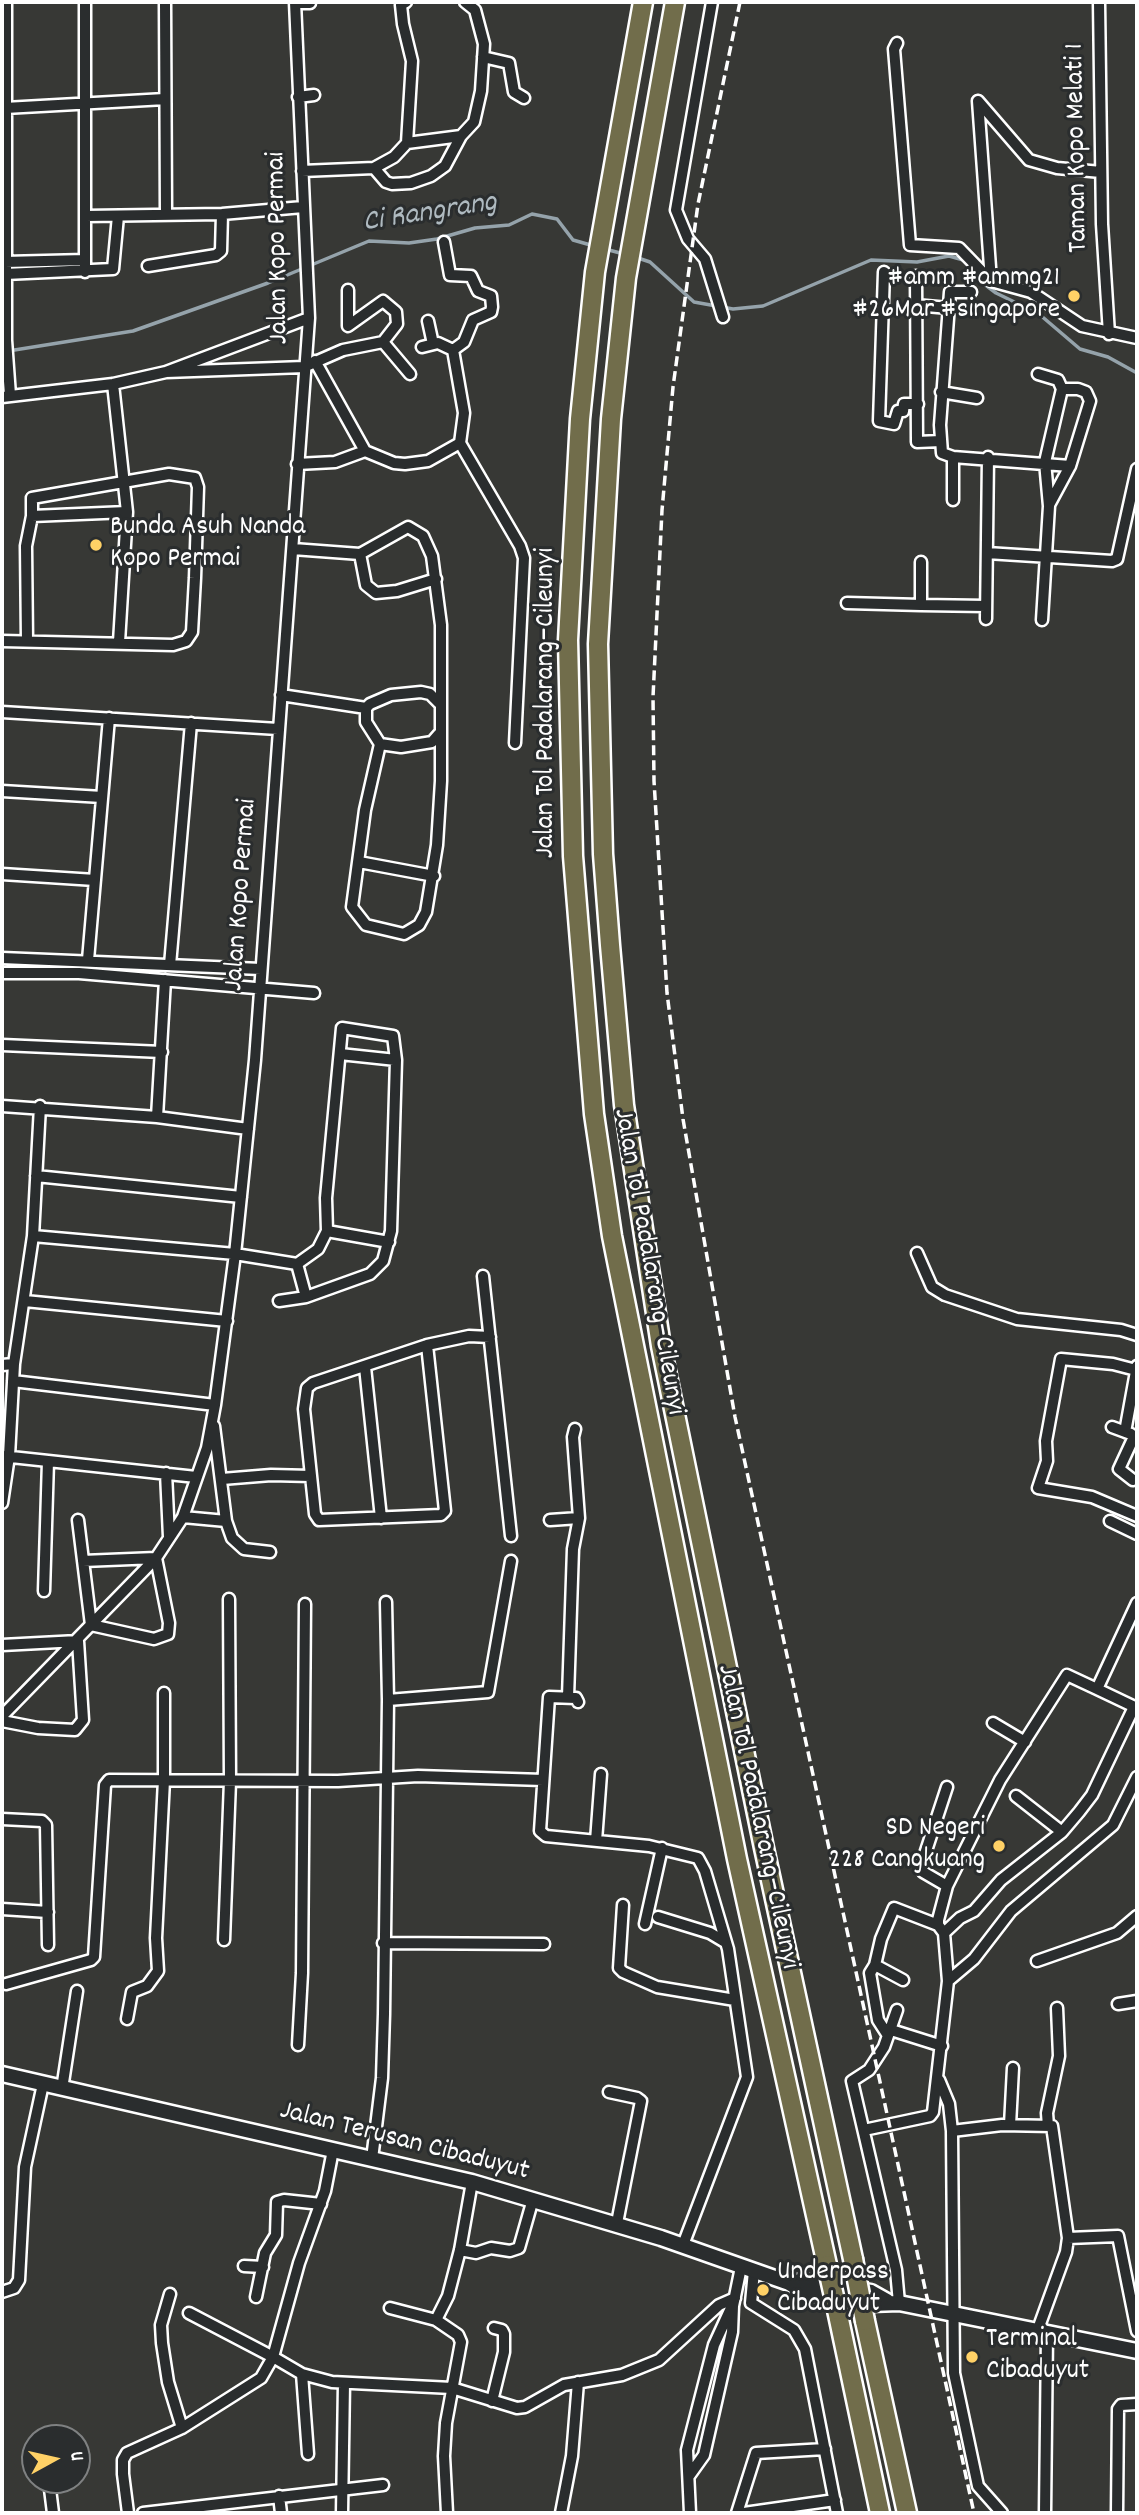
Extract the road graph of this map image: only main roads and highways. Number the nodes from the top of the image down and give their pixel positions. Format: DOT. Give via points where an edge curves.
graph roads {
  1 [pos="643,2"];
  2 [pos="675,2"];
  3 [pos="2,2074"];
  4 [pos="1137,2351"];
  5 [pos="880,2513"];
  6 [pos="907,2513"];
  1 -- 5 [label="highway, Jalan Tol Padalarang–Cileunyi, bridge" via="595,272 580,419 568,640 573,856 594,1114 635,1364"];
  2 -- 6 [label="highway, Jalan Tol Padalarang–Cileunyi, bridge" via="626,278 611,419 598,644 603,854 624,1105 664,1359"];
  3 -- 4 [label="main road, Jalan Terusan Cibaduyut" via="472,2182 617,2223 789,2283 804,2281 871,2292 893,2302"];
}
